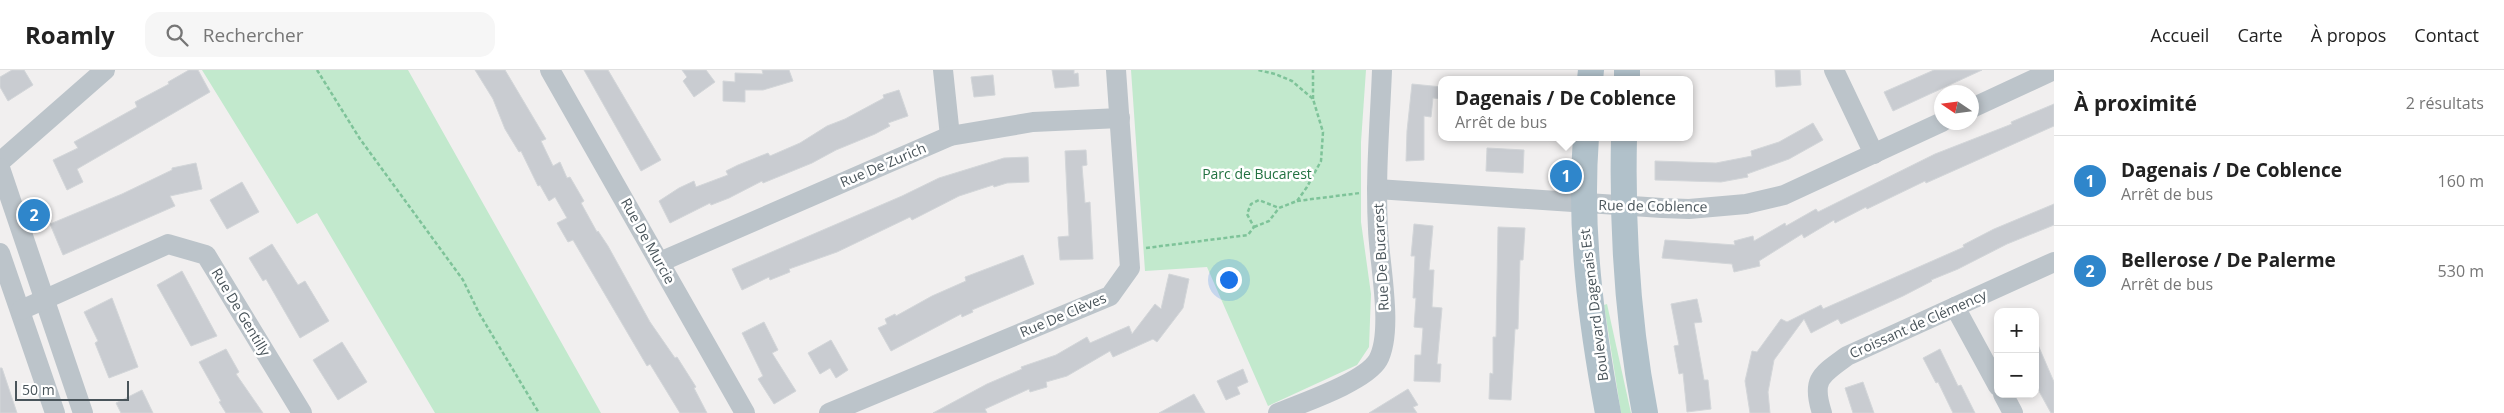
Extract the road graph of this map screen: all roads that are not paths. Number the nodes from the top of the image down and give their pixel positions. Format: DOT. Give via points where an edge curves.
graph roads {
  1 [pos="105,70"];
  2 [pos="550,70"];
  3 [pos="943,70"];
  4 [pos="1116,70"];
  5 [pos="1382,70"];
  6 [pos="1834,70"];
  7 [pos="2054,70"];
  8 [pos="1979,105"];
  9 [pos="1120,118"];
  10 [pos="1934,126"];
  11 [pos="950,136"];
  12 [pos="1586,141"];
  13 [pos="1624,141"];
  14 [pos="1874,154"];
  15 [pos="0,162"];
  16 [pos="0,168"];
  17 [pos="1377,189"];
  18 [pos="1584,204"];
  19 [pos="1624,206"];
  20 [pos="0,252"];
  21 [pos="660,262"];
  22 [pos="2054,262"];
  23 [pos="42,298"];
  24 [pos="1955,307"];
  25 [pos="21,310"];
  26 [pos="1994,379"];
  27 [pos="2004,398"];
  28 [pos="54,413"];
  29 [pos="83,413"];
  30 [pos="302,413"];
  31 [pos="745,413"];
  32 [pos="829,413"];
  33 [pos="1278,413"];
  34 [pos="1608,413"];
  35 [pos="1645,413"];
  36 [pos="1822,413"];
  37 [pos="2013,413"];
  1 -- 15 [label="street"];
  2 -- 21 [label="street, Rue De Murcie"];
  3 -- 11 [label="street"];
  4 -- 9 [label="street, Rue De Clèves"];
  5 -- 17 [label="street, Rue De Bucarest"];
  6 -- 14 [label="street"];
  7 -- 8 [label="street"];
  9 -- 11 [label="street, Rue De Zurich" via="1033,122"];
  9 -- 32 [label="street, Rue De Clèves" via="1130,268 1110,296"];
  10 -- 14 [label="street, Rue de Coblence"];
  11 -- 21 [label="street, Rue De Zurich"];
  12 -- 18 [label="main road, Boulevard Dagenais Est"];
  13 -- 19 [label="main road"];
  14 -- 19 [label="street, Rue de Coblence" via="1784,195 1746,204 1689,209"];
  16 -- 23 [label="street"];
  17 -- 18 [label="street, Rue de Coblence"];
  17 -- 33 [label="street, Rue De Bucarest" via="1385,285 1383,342 1377,361 1357,379"];
  18 -- 19 [label="street, Rue de Coblence"];
  18 -- 34 [label="main road, Boulevard Dagenais Est" via="1589,292"];
  19 -- 35 [label="main road" via="1630,321"];
  20 -- 25 [label="street"];
  21 -- 31 [label="street, Rue De Murcie"];
  22 -- 24 [label="street, Croissant de Clémency"];
  23 -- 25 [label="street, Rue De Gentilly"];
  23 -- 29 [label="street"];
  23 -- 30 [label="street, Rue De Gentilly" via="168,244 206,254"];
  24 -- 26 [label="street"];
  24 -- 36 [label="street, Croissant de Clémency" via="1847,356 1821,375 1816,395"];
  25 -- 28 [label="street"];
  27 -- 37 [label="street"];
}
